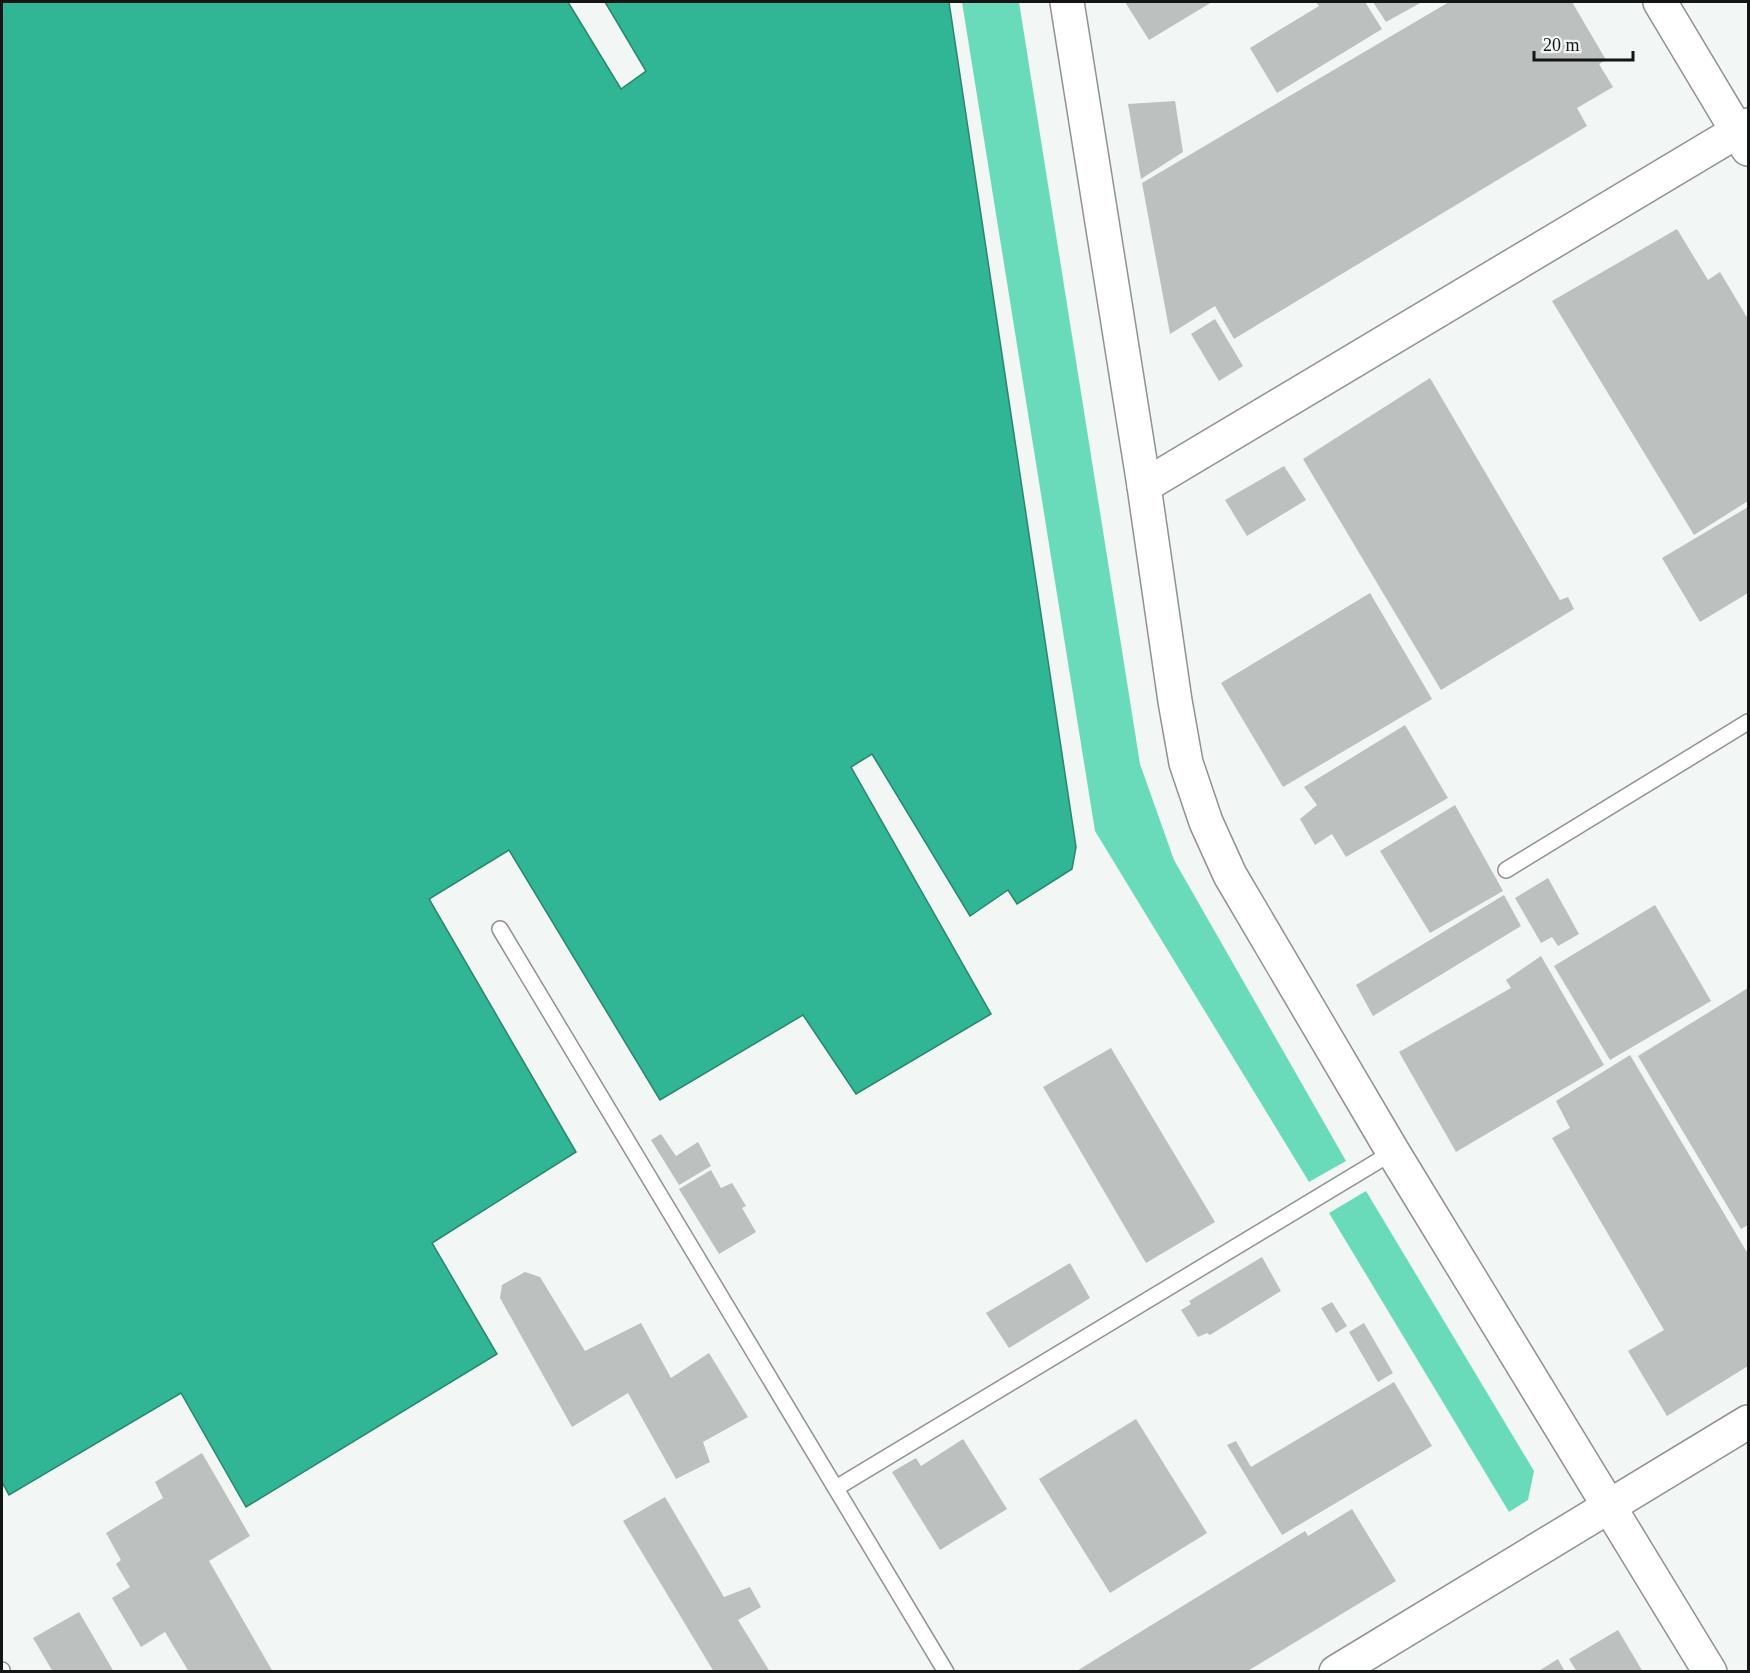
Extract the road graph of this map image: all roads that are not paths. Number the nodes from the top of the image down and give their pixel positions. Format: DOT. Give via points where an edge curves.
graph roads {
  1 [pos="1067,2"];
  2 [pos="1660,2"];
  3 [pos="1745,135"];
  4 [pos="1144,486"];
  5 [pos="1749,722"];
  6 [pos="1506,870"];
  7 [pos="500,929"];
  8 [pos="1394,1152"];
  9 [pos="1749,1422"];
  10 [pos="836,1488"];
  11 [pos="1609,1507"];
  12 [pos="946,1671"];
  13 [pos="1336,1671"];
  14 [pos="1710,1671"];
  1 -- 4 [label="street"];
  2 -- 3 [label="street"];
  3 -- 4 [label="street"];
  4 -- 8 [label="street" via="1186,763 1206,822 1230,875"];
  5 -- 6 [label="lane"];
  7 -- 10 [label="lane"];
  8 -- 10 [label="lane"];
  8 -- 11 [label="street"];
  9 -- 11 [label="street"];
  10 -- 12 [label="lane"];
  11 -- 13 [label="street"];
  11 -- 14 [label="street"];
}
